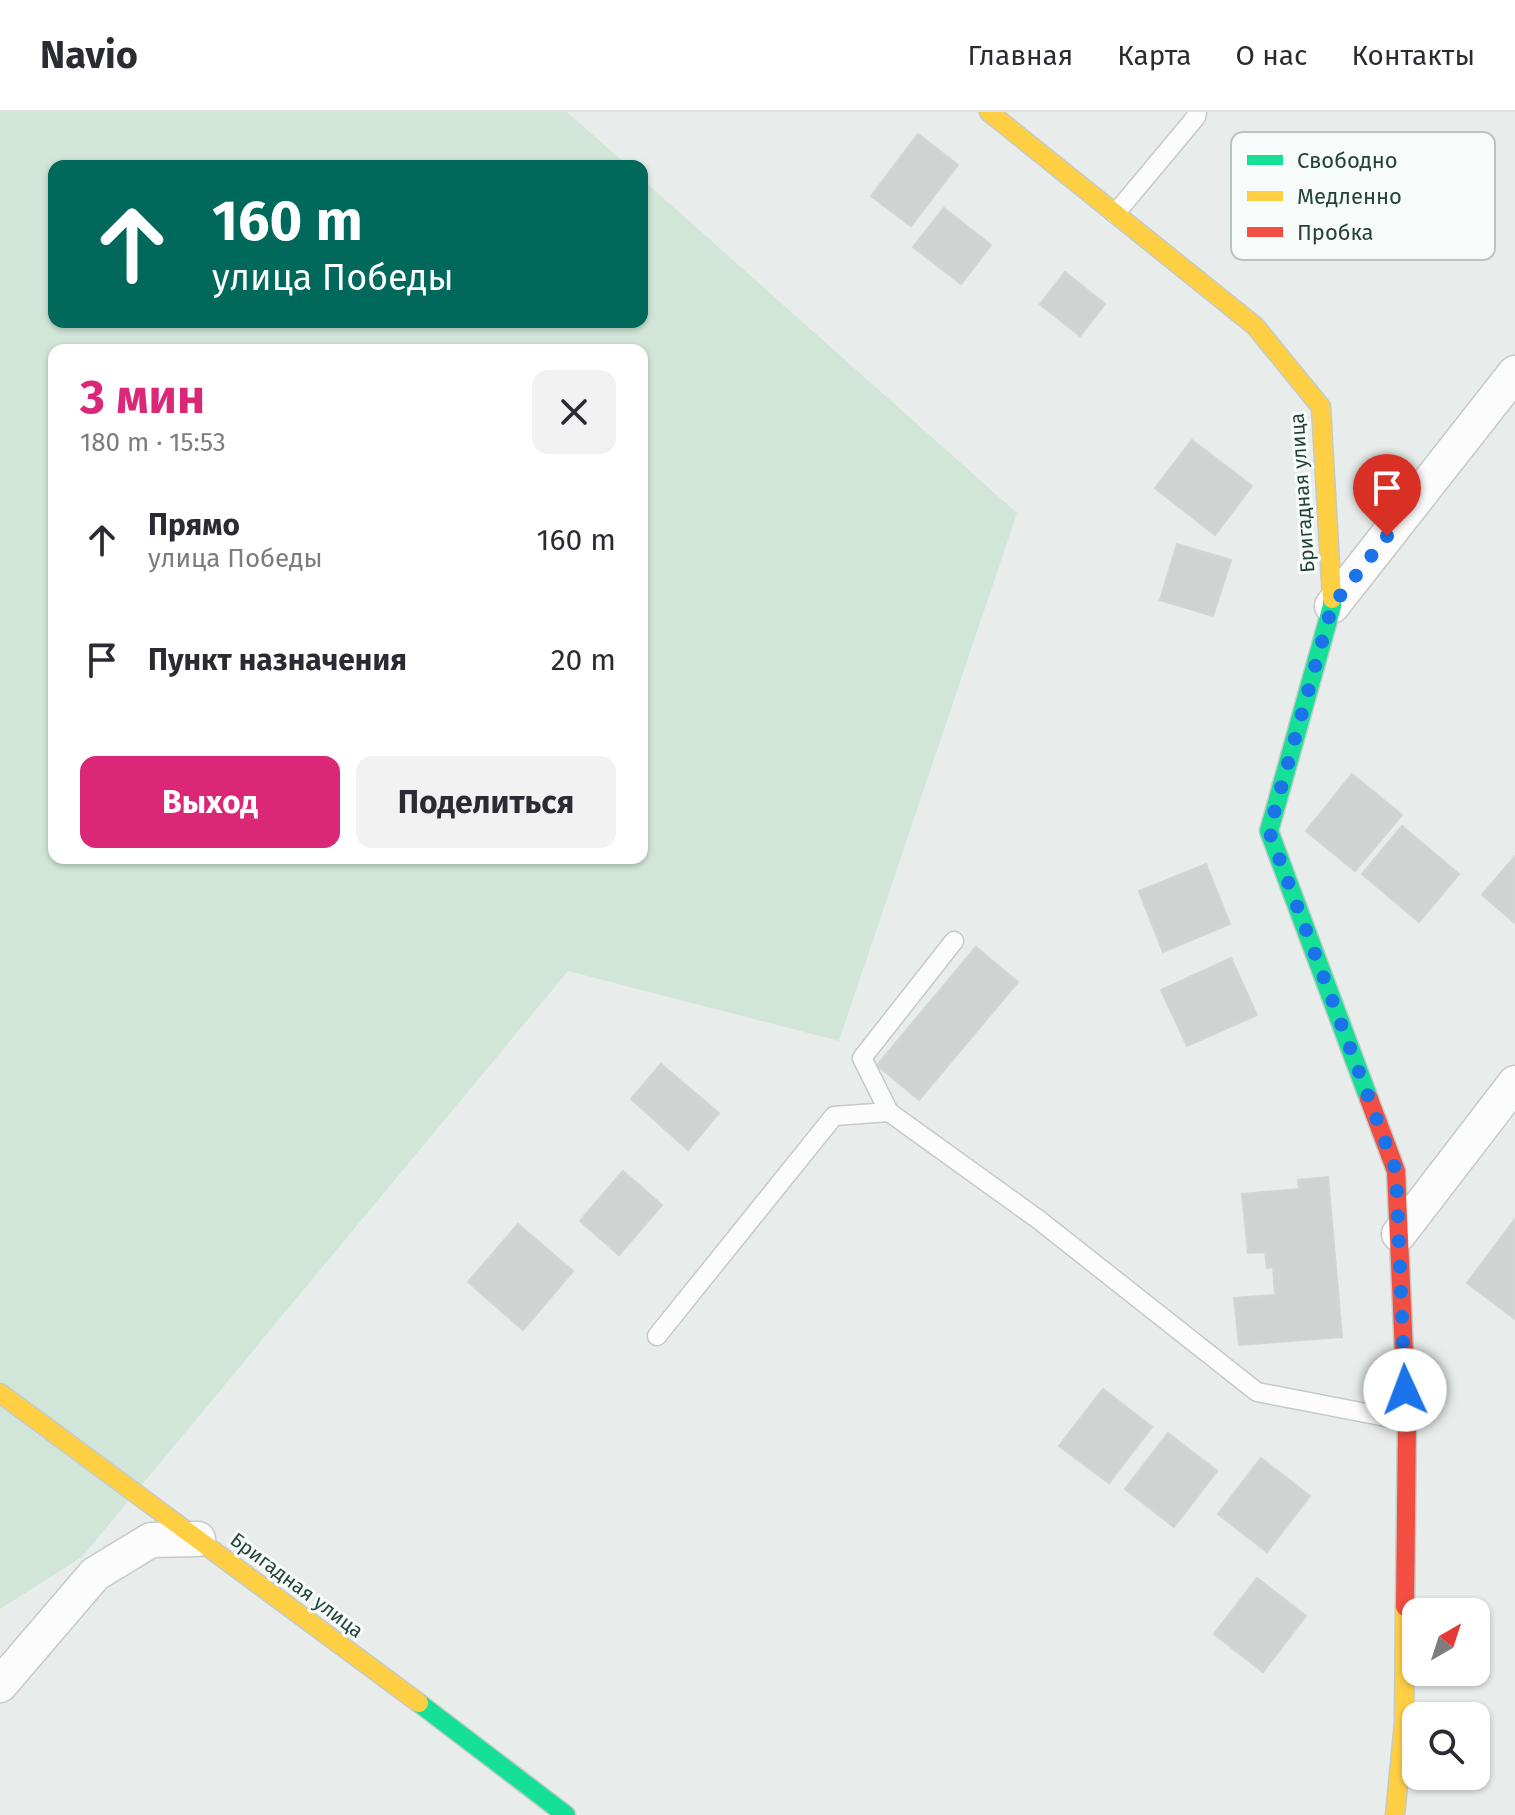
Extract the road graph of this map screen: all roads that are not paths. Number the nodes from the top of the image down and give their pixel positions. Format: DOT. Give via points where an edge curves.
graph roads {
  1 [pos="989,112"];
  2 [pos="1197,112"];
  3 [pos="1115,214"];
  4 [pos="1515,373"];
  5 [pos="1332,606"];
  6 [pos="954,941"];
  7 [pos="1515,1083"];
  8 [pos="889,1112"];
  9 [pos="1399,1234"];
  10 [pos="657,1336"];
  11 [pos="0,1393"];
  12 [pos="1407,1421"];
  13 [pos="198,1539"];
  14 [pos="0,1685"];
  15 [pos="566,1815"];
  16 [pos="1395,1815"];
  1 -- 3 [label="street, Бригадная улица"];
  2 -- 3 [label="lane"];
  3 -- 5 [label="street, Бригадная улица" via="1255,326 1321,407"];
  4 -- 5 [label="street"];
  5 -- 9 [label="street, Бригадная улица" via="1269,831 1396,1171"];
  6 -- 8 [label="lane" via="862,1058"];
  7 -- 9 [label="street"];
  8 -- 10 [label="lane" via="834,1116"];
  8 -- 12 [label="lane" via="1039,1220 1257,1392"];
  9 -- 12 [label="street, Бригадная улица"];
  11 -- 13 [label="street, Бригадная улица"];
  12 -- 16 [label="street, Бригадная улица" via="1404,1723"];
  13 -- 14 [label="street" via="151,1540 95,1574"];
  13 -- 15 [label="street, Бригадная улица"];
}
